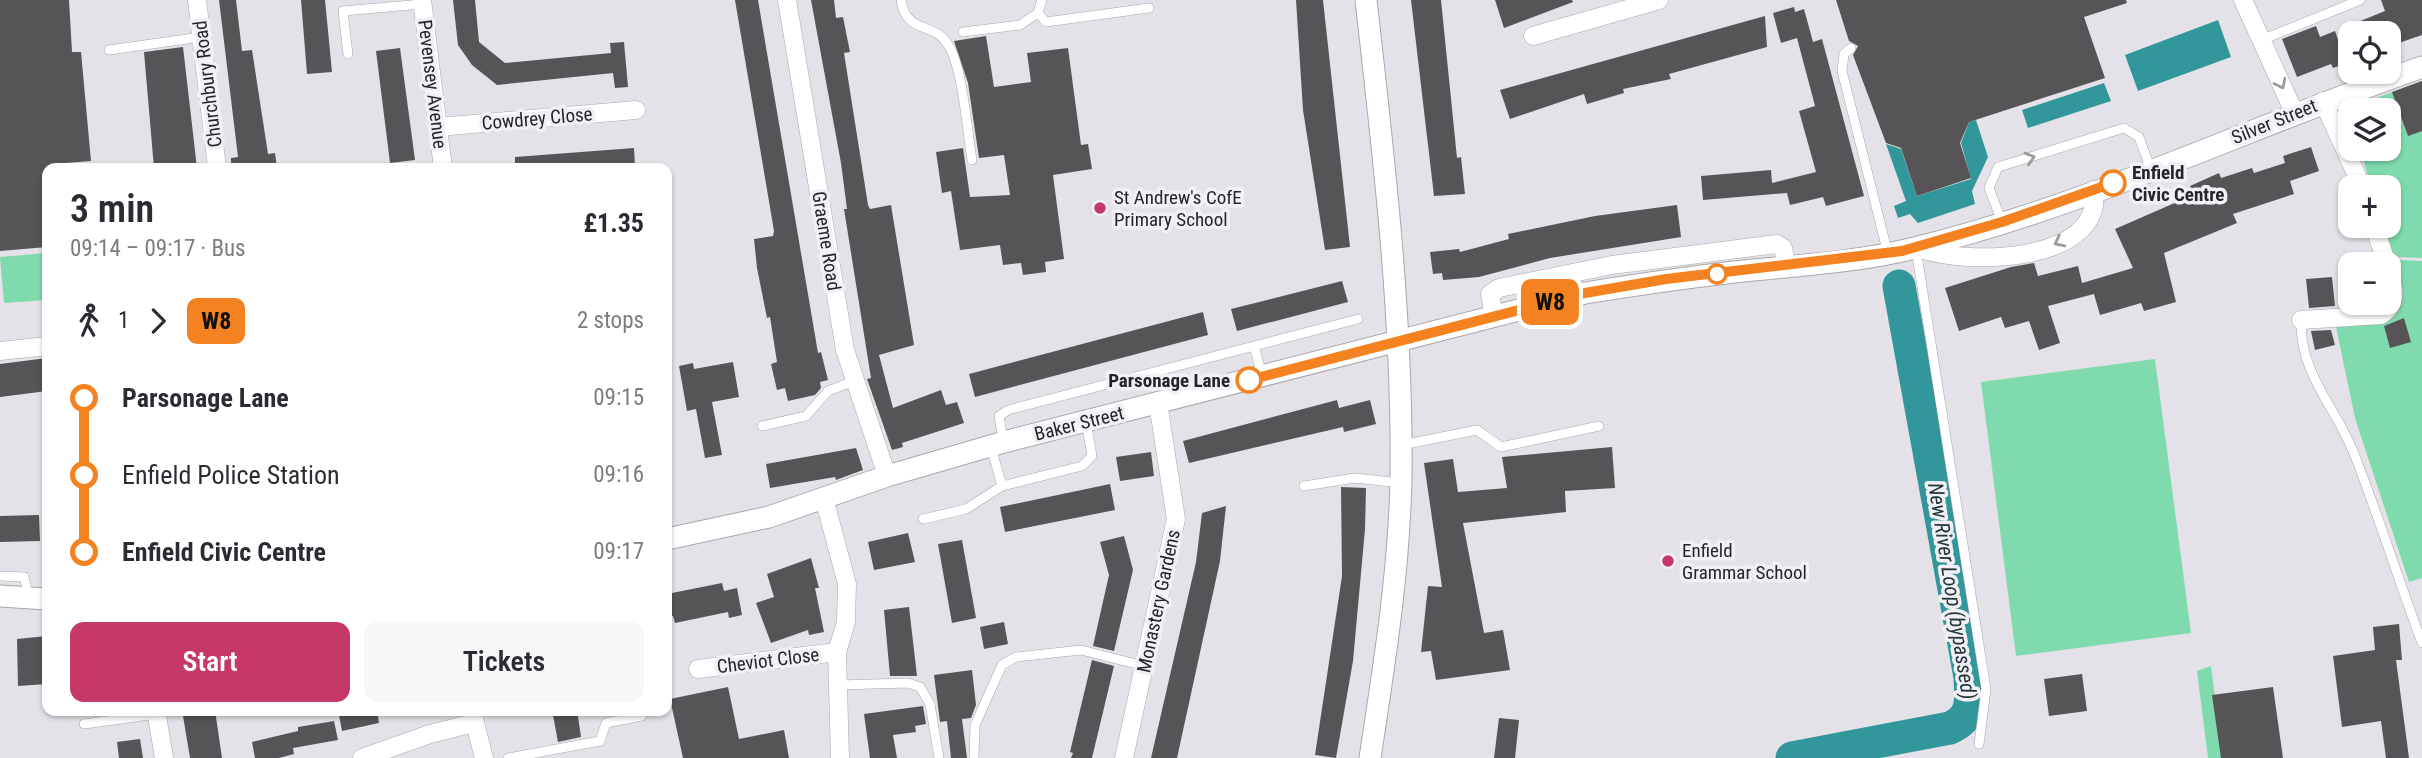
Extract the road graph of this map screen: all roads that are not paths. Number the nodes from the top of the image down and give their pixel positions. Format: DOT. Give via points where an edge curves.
graph roads {
  1 [pos="197,0"];
  2 [pos="787,0"];
  3 [pos="901,0"];
  4 [pos="1042,0"];
  5 [pos="1366,0"];
  6 [pos="1659,0"];
  7 [pos="2243,0"];
  8 [pos="2360,0"];
  9 [pos="422,2"];
  10 [pos="1149,8"];
  11 [pos="1038,13"];
  12 [pos="963,32"];
  13 [pos="1533,36"];
  14 [pos="201,37"];
  15 [pos="1851,48"];
  16 [pos="2263,49"];
  17 [pos="109,50"];
  18 [pos="348,54"];
  19 [pos="2422,67"];
  20 [pos="2323,101"];
  21 [pos="636,110"];
  22 [pos="2294,113"];
  23 [pos="438,127"];
  24 [pos="972,160"];
  25 [pos="216,163"];
  26 [pos="442,163"];
  27 [pos="2151,170"];
  28 [pos="2357,175"];
  29 [pos="2094,190"];
  30 [pos="2002,222"];
  31 [pos="1916,247"];
  32 [pos="1888,254"];
  33 [pos="1664,257"];
  34 [pos="1787,267"];
  35 [pos="1666,279"];
  36 [pos="2381,315"];
  37 [pos="1494,317"];
  38 [pos="1358,319"];
  39 [pos="2301,320"];
  40 [pos="1398,342"];
  41 [pos="42,346"];
  42 [pos="1254,346"];
  43 [pos="0,351"];
  44 [pos="1262,376"];
  45 [pos="855,382"];
  46 [pos="1158,402"];
  47 [pos="1086,421"];
  48 [pos="762,426"];
  49 [pos="1599,426"];
  50 [pos="997,444"];
  51 [pos="1401,445"];
  52 [pos="887,476"];
  53 [pos="1401,482"];
  54 [pos="1002,486"];
  55 [pos="1304,486"];
  56 [pos="824,498"];
  57 [pos="923,519"];
  58 [pos="672,539"];
  59 [pos="0,576"];
  60 [pos="0,596"];
  61 [pos="38,598"];
  62 [pos="2422,643"];
  63 [pos="837,652"];
  64 [pos="1144,666"];
  65 [pos="698,669"];
  66 [pos="838,685"];
  67 [pos="132,716"];
  68 [pos="157,716"];
  69 [pos="642,716"];
  70 [pos="473,717"];
  71 [pos="84,724"];
  72 [pos="1979,744"];
  73 [pos="164,758"];
  74 [pos="362,758"];
  75 [pos="484,758"];
  76 [pos="509,758"];
  77 [pos="840,758"];
  78 [pos="939,758"];
  79 [pos="974,758"];
  80 [pos="1124,758"];
  81 [pos="1370,758"];
  1 -- 14 [label="street, Churchbury Road"];
  2 -- 45 [label="street, Graeme Road" via="845,350"];
  3 -- 24 [label="lane" via="903,13 911,22 939,34 949,46"];
  4 -- 11 [label="lane"];
  5 -- 40 [label="street"];
  6 -- 13 [label="street"];
  7 -- 16 [label="street"];
  8 -- 16 [label="lane"];
  9 -- 18 [label="lane" via="343,11"];
  9 -- 23 [label="street, Pevensey Avenue"];
  10 -- 11 [label="lane" via="1046,22"];
  11 -- 12 [label="lane" via="1020,25"];
  14 -- 17 [label="lane"];
  14 -- 25 [label="street, Churchbury Road"];
  15 -- 32 [label="lane" via="1844,54 1842,71"];
  16 -- 22 [label="street, one-way"];
  19 -- 20 [label="street, Silver Street"];
  20 -- 22 [label="street, Silver Street"];
  20 -- 28 [label="street"];
  21 -- 23 [label="street, Cowdrey Close"];
  22 -- 27 [label="street, Silver Street"];
  23 -- 26 [label="street, Pevensey Avenue"];
  27 -- 29 [label="street, Silver Street"];
  30 -- 27 [label="lane, one-way" via="1989,188 1998,167 2124,128 2139,138"];
  29 -- 30 [label="street, Baker Street"];
  29 -- 31 [label="street, one-way" via="2096,203 2089,218 2071,236 2046,249 1980,260 1935,255"];
  30 -- 31 [label="street, Baker Street"];
  31 -- 32 [label="street, Baker Street"];
  31 -- 72 [label="lane" via="1986,689"];
  32 -- 34 [label="street, Baker Street"];
  33 -- 34 [label="street" via="1777,244 1783,248"];
  33 -- 35 [label="street"];
  33 -- 37 [label="street" via="1499,288 1490,294"];
  34 -- 35 [label="street, Baker Street"];
  35 -- 37 [label="street, Baker Street" via="1585,293"];
  36 -- 39 [label="street"];
  37 -- 40 [label="street, Baker Street"];
  38 -- 42 [label="lane"];
  39 -- 62 [label="lane" via="2301,340 2313,381 2346,433"];
  40 -- 44 [label="street, Baker Street"];
  40 -- 51 [label="street"];
  41 -- 43 [label="street"];
  42 -- 44 [label="lane"];
  42 -- 50 [label="lane" via="1008,410 999,416"];
  44 -- 46 [label="street, Baker Street"];
  45 -- 48 [label="lane" via="828,391 806,416"];
  45 -- 52 [label="street, Graeme Road"];
  46 -- 47 [label="street, Baker Street"];
  46 -- 64 [label="street, Monastery Gardens" via="1176,519"];
  47 -- 50 [label="street, Baker Street"];
  47 -- 54 [label="lane" via="1092,445 1089,462"];
  49 -- 51 [label="lane" via="1501,447 1477,430"];
  50 -- 52 [label="street, Baker Street"];
  50 -- 54 [label="lane"];
  51 -- 53 [label="street"];
  52 -- 56 [label="street, Baker Street"];
  53 -- 55 [label="lane" via="1356,478"];
  53 -- 81 [label="street"];
  54 -- 57 [label="lane" via="965,509"];
  56 -- 58 [label="street, Baker Street" via="769,517"];
  56 -- 63 [label="street, Cheviot Close" via="847,584 846,622"];
  59 -- 61 [label="lane" via="24,577"];
  60 -- 61 [label="street"];
  63 -- 65 [label="street, Cheviot Close"];
  63 -- 66 [label="street, Cheviot Close"];
  64 -- 79 [label="lane" via="1081,650 1016,657 1002,665 975,725"];
  64 -- 80 [label="street, Monastery Gardens"];
  66 -- 77 [label="street, Cheviot Close"];
  66 -- 78 [label="lane" via="908,683 919,687 930,704"];
  67 -- 71 [label="lane"];
  68 -- 73 [label="street"];
  69 -- 76 [label="lane" via="606,723 600,741"];
  70 -- 74 [label="street"];
  70 -- 75 [label="street"];
}
